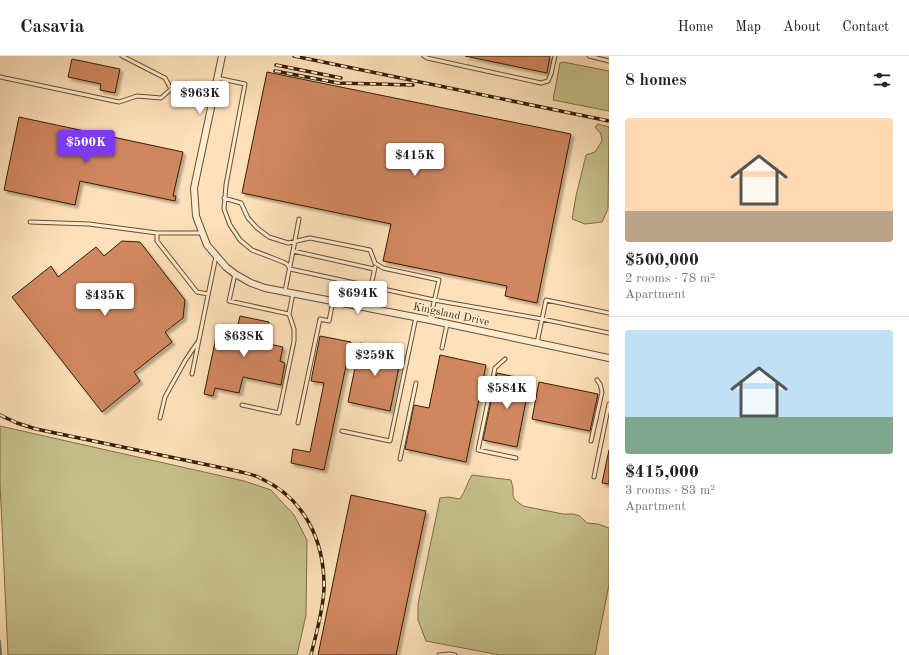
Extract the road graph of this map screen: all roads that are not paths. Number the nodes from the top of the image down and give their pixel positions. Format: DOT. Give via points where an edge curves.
graph roads {
  1 [pos="122,56"];
  2 [pos="222,56"];
  3 [pos="424,56"];
  4 [pos="555,56"];
  5 [pos="589,56"];
  6 [pos="436,58"];
  7 [pos="609,61"];
  8 [pos="0,77"];
  9 [pos="218,78"];
  10 [pos="171,89"];
  11 [pos="213,96"];
  12 [pos="224,198"];
  13 [pos="299,219"];
  14 [pos="30,222"];
  15 [pos="157,233"];
  16 [pos="202,233"];
  17 [pos="295,242"];
  18 [pos="293,252"];
  19 [pos="216,256"];
  20 [pos="376,263"];
  21 [pos="290,269"];
  22 [pos="374,269"];
  23 [pos="235,274"];
  24 [pos="371,286"];
  25 [pos="285,291"];
  26 [pos="293,293"];
  27 [pos="208,294"];
  28 [pos="434,300"];
  29 [pos="333,301"];
  30 [pos="609,312"];
  31 [pos="289,314"];
  32 [pos="416,317"];
  33 [pos="542,319"];
  34 [pos="430,320"];
  35 [pos="447,324"];
  36 [pos="609,333"];
  37 [pos="198,342"];
  38 [pos="536,343"];
  39 [pos="442,348"];
  40 [pos="609,358"];
  41 [pos="505,359"];
  42 [pos="192,374"];
  43 [pos="597,380"];
  44 [pos="416,383"];
  45 [pos="609,404"];
  46 [pos="242,405"];
  47 [pos="160,418"];
  48 [pos="298,423"];
  49 [pos="342,431"];
  50 [pos="591,441"];
  51 [pos="516,458"];
  52 [pos="400,459"];
  53 [pos="594,477"];
  54 [pos="439,655"];
  55 [pos="455,655"];
  1 -- 10 [label="lane" via="165,78"];
  2 -- 9 [label="street, Kingsland Drive"];
  3 -- 6 [label="lane"];
  4 -- 6 [label="lane" via="548,81 541,83"];
  5 -- 7 [label="lane"];
  8 -- 10 [label="lane" via="120,102 137,96 161,98"];
  9 -- 11 [label="street, Kingsland Drive"];
  9 -- 12 [label="lane" via="245,84"];
  10 -- 11 [label="lane"];
  11 -- 16 [label="street, Kingsland Drive" via="194,188 196,216"];
  12 -- 17 [label="lane" via="241,203 248,218 269,237 288,243"];
  12 -- 21 [label="lane" via="224,209 230,225 240,240 252,250 287,264"];
  13 -- 17 [label="lane"];
  14 -- 15 [label="lane" via="89,224"];
  15 -- 16 [label="lane"];
  15 -- 27 [label="lane" via="157,241 197,292"];
  16 -- 19 [label="street, Kingsland Drive"];
  17 -- 18 [label="lane"];
  17 -- 20 [label="lane" via="310,238 370,250"];
  18 -- 21 [label="lane"];
  18 -- 22 [label="lane"];
  19 -- 23 [label="street, Kingsland Drive"];
  19 -- 27 [label="lane"];
  20 -- 22 [label="lane"];
  20 -- 28 [label="lane" via="383,268 438,280"];
  21 -- 24 [label="lane"];
  21 -- 25 [label="lane"];
  22 -- 24 [label="lane"];
  23 -- 25 [label="street, Kingsland Drive" via="251,283"];
  23 -- 31 [label="lane" via="229,301"];
  24 -- 28 [label="lane"];
  25 -- 26 [label="street, Kingsland Drive"];
  26 -- 29 [label="street, Kingsland Drive"];
  26 -- 31 [label="lane"];
  27 -- 37 [label="lane"];
  28 -- 33 [label="lane"];
  28 -- 34 [label="lane"];
  29 -- 32 [label="street, Kingsland Drive"];
  29 -- 48 [label="lane" via="329,321 320,319"];
  30 -- 33 [label="lane" via="546,300"];
  31 -- 46 [label="lane" via="294,329 294,341 279,412"];
  32 -- 34 [label="street, Kingsland Drive"];
  32 -- 49 [label="lane" via="390,441"];
  33 -- 36 [label="lane"];
  33 -- 38 [label="lane"];
  34 -- 35 [label="street, Kingsland Drive"];
  35 -- 38 [label="street, Kingsland Drive"];
  35 -- 39 [label="lane"];
  37 -- 42 [label="lane"];
  37 -- 47 [label="lane" via="165,397"];
  38 -- 40 [label="street, Kingsland Drive"];
  41 -- 51 [label="lane" via="495,368 478,450"];
  43 -- 50 [label="lane" via="602,392"];
  44 -- 52 [label="lane"];
  45 -- 53 [label="lane"];
  54 -- 55 [label="lane"];
}
